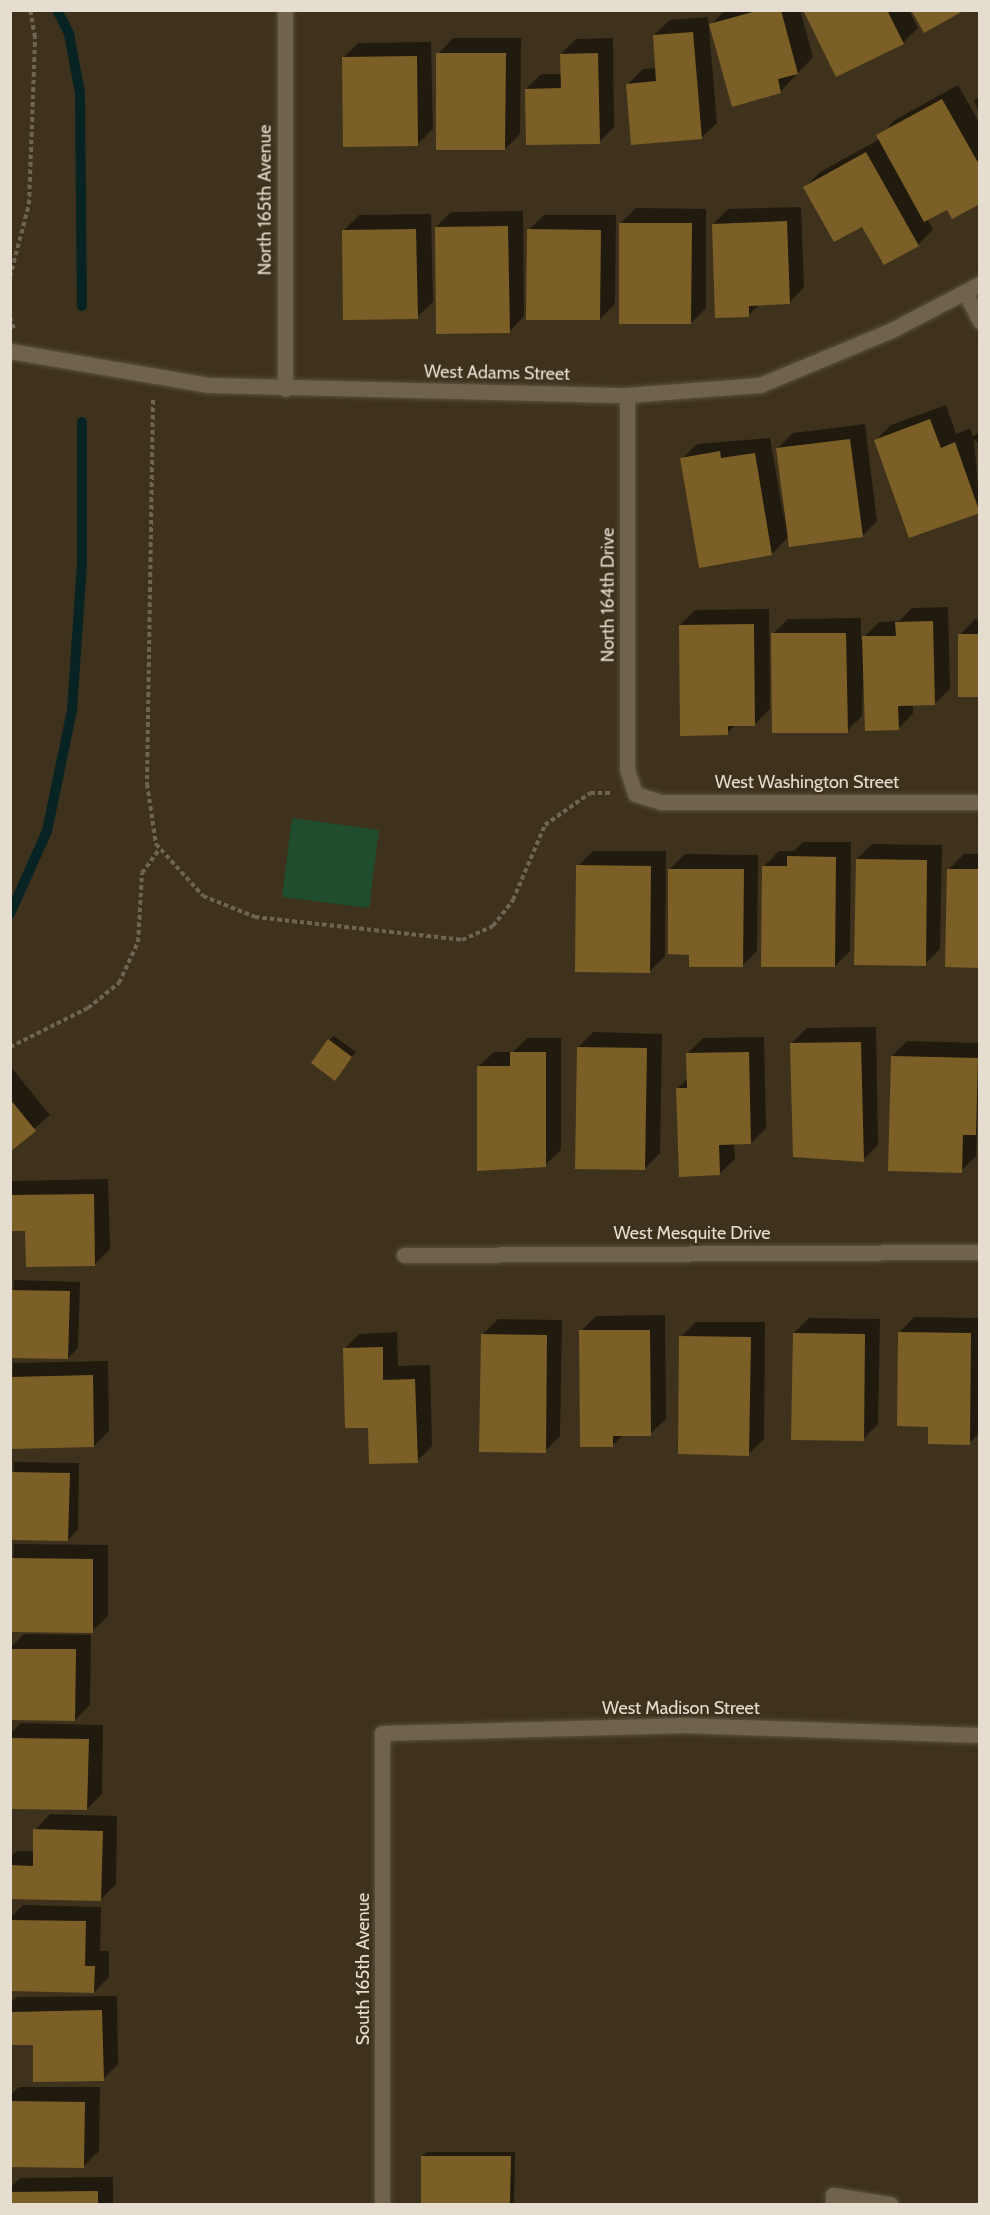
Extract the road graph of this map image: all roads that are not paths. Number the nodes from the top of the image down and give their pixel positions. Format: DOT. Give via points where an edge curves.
graph roads {
  1 [pos="285,10"];
  2 [pos="980,284"];
  3 [pos="965,292"];
  4 [pos="980,321"];
  5 [pos="10,351"];
  6 [pos="285,389"];
  7 [pos="627,395"];
  8 [pos="635,794"];
  9 [pos="980,801"];
  10 [pos="980,1252"];
  11 [pos="404,1255"];
  12 [pos="382,1733"];
  13 [pos="980,1735"];
  14 [pos="833,2200"];
  15 [pos="382,2205"];
  16 [pos="891,2205"];
  1 -- 6 [label="street, North 165th Avenue"];
  2 -- 3 [label="street, West Adams Street"];
  3 -- 4 [label="street"];
  3 -- 7 [label="street, West Adams Street" via="890,332 760,385"];
  5 -- 6 [label="street, West Adams Street" via="208,385"];
  6 -- 7 [label="street, West Adams Street"];
  7 -- 8 [label="street, North 164th Drive" via="627,769"];
  8 -- 9 [label="street, West Washington Street" via="661,801"];
  10 -- 11 [label="street, West Mesquite Drive"];
  12 -- 13 [label="street, West Madison Street" via="680,1725"];
  12 -- 15 [label="street, South 165th Avenue"];
  14 -- 16 [label="street"];
}
